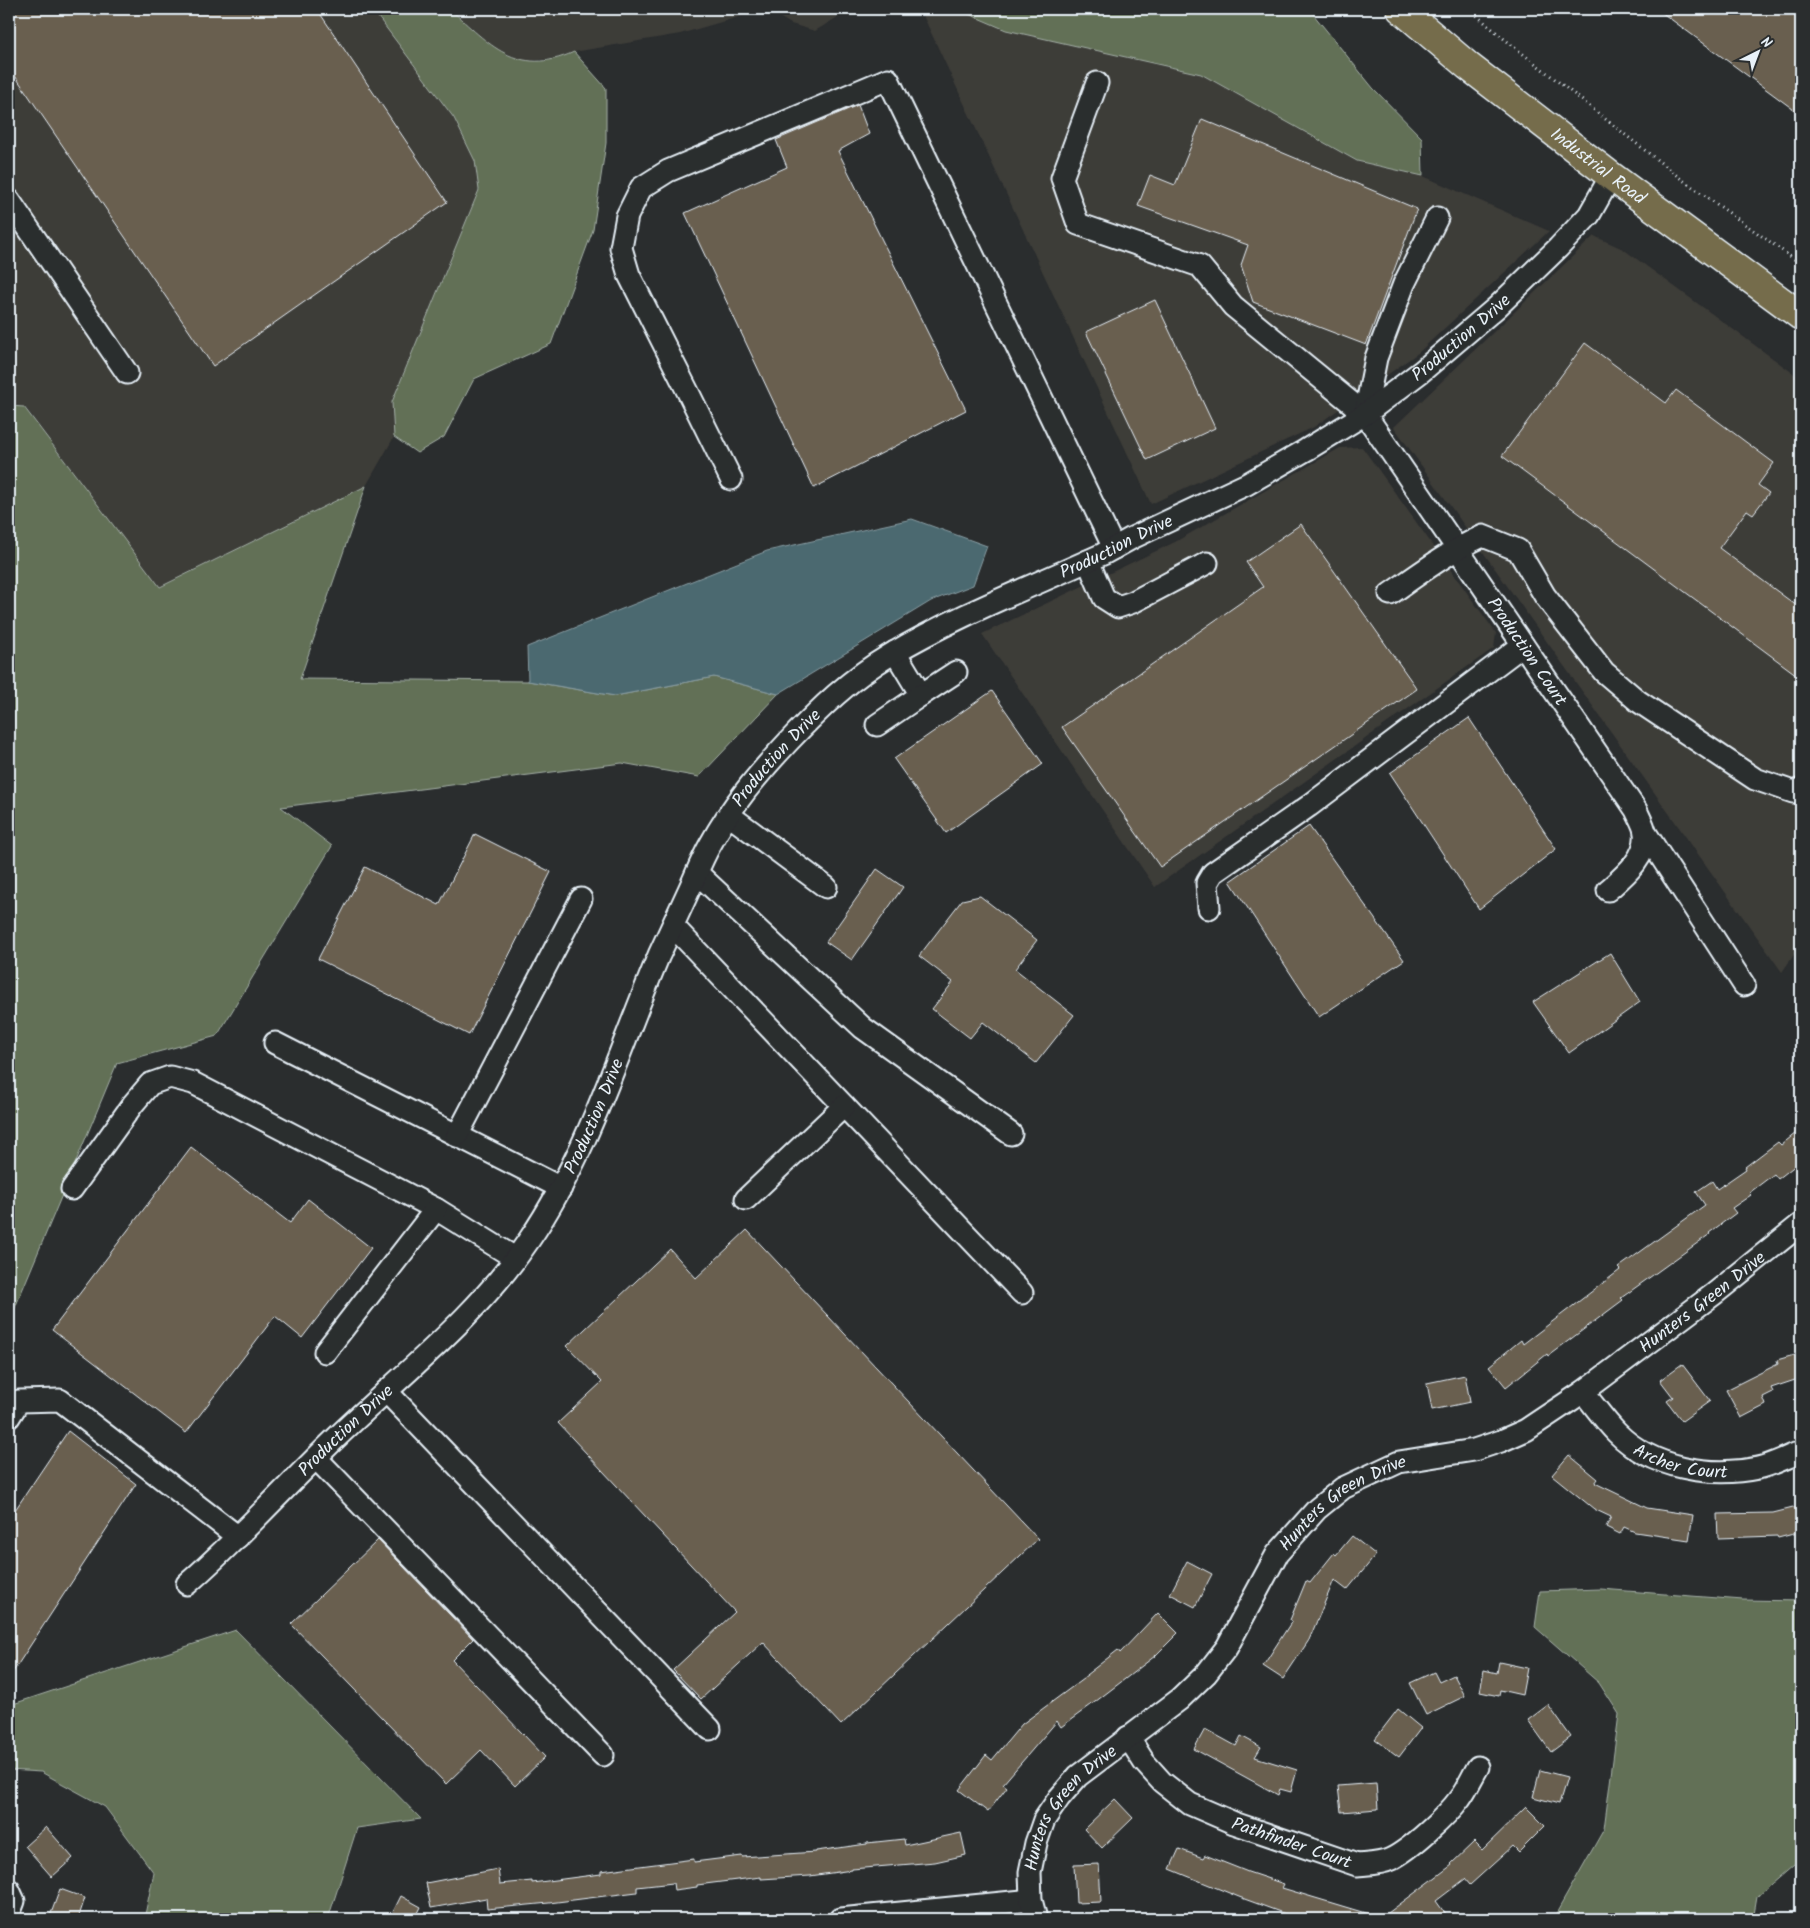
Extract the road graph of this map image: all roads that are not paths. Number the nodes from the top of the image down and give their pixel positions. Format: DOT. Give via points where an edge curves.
graph roads {
  1 [pos="1400,9"];
  2 [pos="1097,83"];
  3 [pos="1611,176"];
  4 [pos="9,200"];
  5 [pos="1436,218"];
  6 [pos="1801,316"];
  7 [pos="127,373"];
  8 [pos="1365,414"];
  9 [pos="730,479"];
  10 [pos="1114,548"];
  11 [pos="1458,550"];
  12 [pos="1088,561"];
  13 [pos="1207,563"];
  14 [pos="1390,594"];
  15 [pos="1523,645"];
  16 [pos="895,652"];
  17 [pos="956,672"];
  18 [pos="921,695"];
  19 [pos="877,726"];
  20 [pos="1801,789"];
  21 [pos="728,815"];
  22 [pos="1645,832"];
  23 [pos="697,872"];
  24 [pos="826,887"];
  25 [pos="1608,890"];
  26 [pos="581,900"];
  27 [pos="1209,908"];
  28 [pos="673,926"];
  29 [pos="1744,985"];
  30 [pos="275,1043"];
  31 [pos="844,1106"];
  32 [pos="1011,1134"];
  33 [pos="457,1136"];
  34 [pos="561,1188"];
  35 [pos="72,1189"];
  36 [pos="746,1199"];
  37 [pos="436,1209"];
  38 [pos="1801,1224"];
  39 [pos="516,1258"];
  40 [pos="1022,1293"];
  41 [pos="325,1352"];
  42 [pos="386,1392"];
  43 [pos="1583,1392"];
  44 [pos="9,1417"];
  45 [pos="1801,1452"];
  46 [pos="316,1458"];
  47 [pos="238,1537"];
  48 [pos="187,1584"];
  49 [pos="710,1729"];
  50 [pos="1128,1737"];
  51 [pos="603,1755"];
  52 [pos="1478,1768"];
  53 [pos="9,1890"];
  54 [pos="1033,1910"];
  55 [pos="9,1914"];
  56 [pos="840,1919"];
  1 -- 3 [label="main road, Industrial Road"];
  2 -- 8 [label="street, Production Court" via="1062,178 1078,224 1200,266 1233,306"];
  3 -- 6 [label="main road, Industrial Road"];
  3 -- 8 [label="street, Production Drive" via="1589,216 1538,268 1422,372"];
  4 -- 7 [label="street"];
  5 -- 8 [label="street" via="1404,284 1376,358"];
  8 -- 10 [label="street, Production Drive" via="1247,484"];
  8 -- 11 [label="street, Production Court"];
  9 -- 10 [label="street" via="628,275 621,248 627,216 641,188 668,171 888,79"];
  10 -- 12 [label="street, Production Drive"];
  11 -- 14 [label="street"];
  11 -- 15 [label="street, Production Court"];
  11 -- 20 [label="street" via="1483,536 1518,550 1546,596 1604,672 1638,701 1755,779 1793,792"];
  12 -- 13 [label="street" via="1104,598 1118,607"];
  12 -- 16 [label="street, Production Drive"];
  15 -- 22 [label="street, Production Court" via="1636,810"];
  15 -- 27 [label="street" via="1309,806 1213,873 1207,883"];
  16 -- 18 [label="street"];
  16 -- 21 [label="street, Production Drive" via="850,682 818,709 756,777"];
  17 -- 18 [label="street"];
  18 -- 19 [label="street"];
  21 -- 23 [label="street, Production Drive"];
  21 -- 24 [label="street"];
  22 -- 25 [label="street" via="1636,863"];
  22 -- 29 [label="street, Production Court"];
  23 -- 28 [label="street, Production Drive"];
  23 -- 32 [label="street" via="863,1028"];
  26 -- 33 [label="street"];
  28 -- 31 [label="street"];
  28 -- 34 [label="street, Production Drive" via="610,1082"];
  30 -- 33 [label="street"];
  31 -- 36 [label="street"];
  31 -- 40 [label="street"];
  33 -- 34 [label="street"];
  34 -- 39 [label="street, Production Drive"];
  35 -- 37 [label="street" via="150,1084 170,1077 193,1083"];
  37 -- 39 [label="street"];
  37 -- 41 [label="street"];
  38 -- 43 [label="street, Hunters Green Drive"];
  39 -- 42 [label="street, Production Drive" via="436,1346"];
  42 -- 46 [label="street, Production Drive"];
  42 -- 49 [label="street"];
  43 -- 45 [label="street, Archer Court" via="1618,1433 1639,1450 1666,1463 1732,1472 1759,1468"];
  43 -- 50 [label="street, Hunters Green Drive" via="1526,1430 1501,1442 1474,1450 1400,1462 1343,1488 1317,1509 1277,1554 1227,1647 1206,1674 1180,1699"];
  44 -- 47 [label="street" via="19,1401 60,1400"];
  46 -- 47 [label="street, Production Drive"];
  46 -- 51 [label="street"];
  47 -- 48 [label="street, Production Drive"];
  50 -- 52 [label="street, Pathfinder Court" via="1162,1782 1190,1804 1234,1823 1357,1865 1390,1860 1407,1849 1461,1797"];
  50 -- 54 [label="street, Hunters Green Drive" via="1078,1776 1044,1820 1030,1872"];
  53 -- 55 [label="street" via="14,1900"];
  54 -- 56 [label="street"];
}
